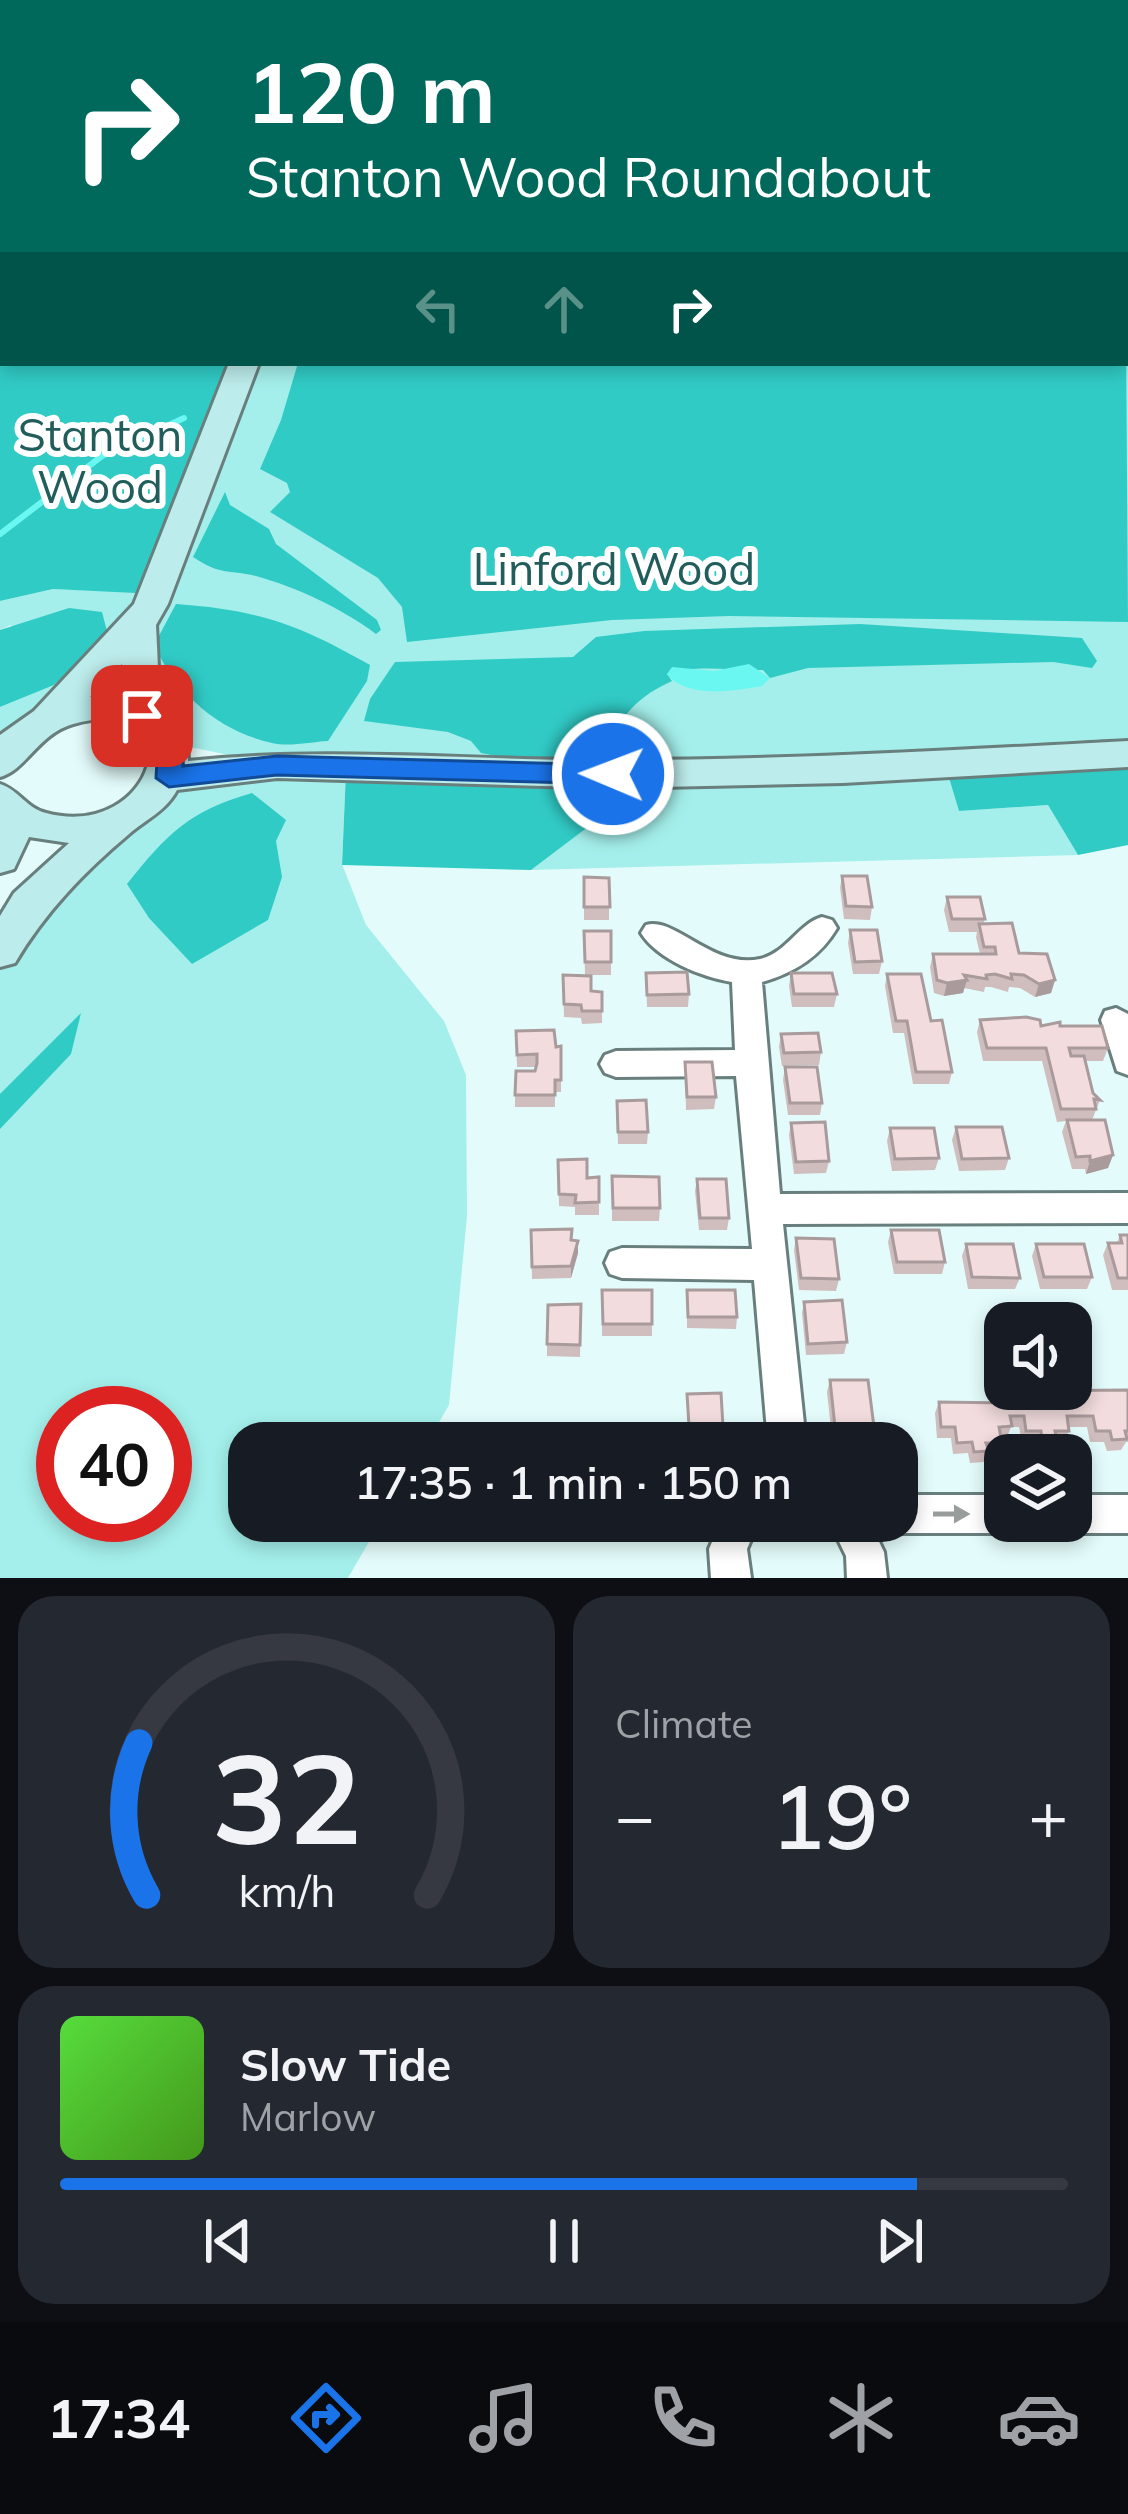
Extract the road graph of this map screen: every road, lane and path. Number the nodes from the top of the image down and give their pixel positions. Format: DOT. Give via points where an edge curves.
graph roads {
  1 [pos="243,366"];
  2 [pos="152,600"];
  3 [pos="142,716"];
  4 [pos="47,720"];
  5 [pos="3,754"];
  6 [pos="1128,754"];
  7 [pos="170,760"];
  8 [pos="9,808"];
  9 [pos="118,821"];
  10 [pos="0,857"];
  11 [pos="822,928"];
  12 [pos="656,933"];
  13 [pos="7,940"];
  14 [pos="747,976"];
  15 [pos="1116,1020"];
  16 [pos="751,1063"];
  17 [pos="1128,1063"];
  18 [pos="616,1064"];
  19 [pos="1128,1208"];
  20 [pos="769,1209"];
  21 [pos="622,1263"];
  22 [pos="770,1265"];
  23 [pos="785,1422"];
  24 [pos="918,1514"];
  25 [pos="984,1514"];
  26 [pos="1092,1514"];
  27 [pos="1128,1514"];
  28 [pos="731,1542"];
  29 [pos="860,1542"];
  30 [pos="731,1578"];
  31 [pos="867,1578"];
  1 -- 2 [label="street"];
  2 -- 3 [label="street"];
  2 -- 4 [label="street"];
  3 -- 4 [label="street" via="96,708"];
  3 -- 7 [label="street" via="159,727"];
  4 -- 5 [label="street"];
  6 -- 7 [label="street" via="613,774"];
  7 -- 9 [label="street" via="140,809"];
  8 -- 9 [label="street" via="64,831"];
  8 -- 10 [label="street"];
  9 -- 13 [label="street" via="29,904"];
  11 -- 14 [label="street" via="801,956"];
  12 -- 14 [label="street" via="685,955"];
  14 -- 16 [label="street"];
  15 -- 17 [label="street"];
  16 -- 18 [label="street"];
  16 -- 20 [label="street"];
  19 -- 20 [label="street"];
  20 -- 22 [label="street"];
  21 -- 22 [label="street"];
  22 -- 23 [label="street"];
  24 -- 25 [label="street, one-way"];
  26 -- 27 [label="street"];
  28 -- 30 [label="street"];
  29 -- 31 [label="street"];
}
